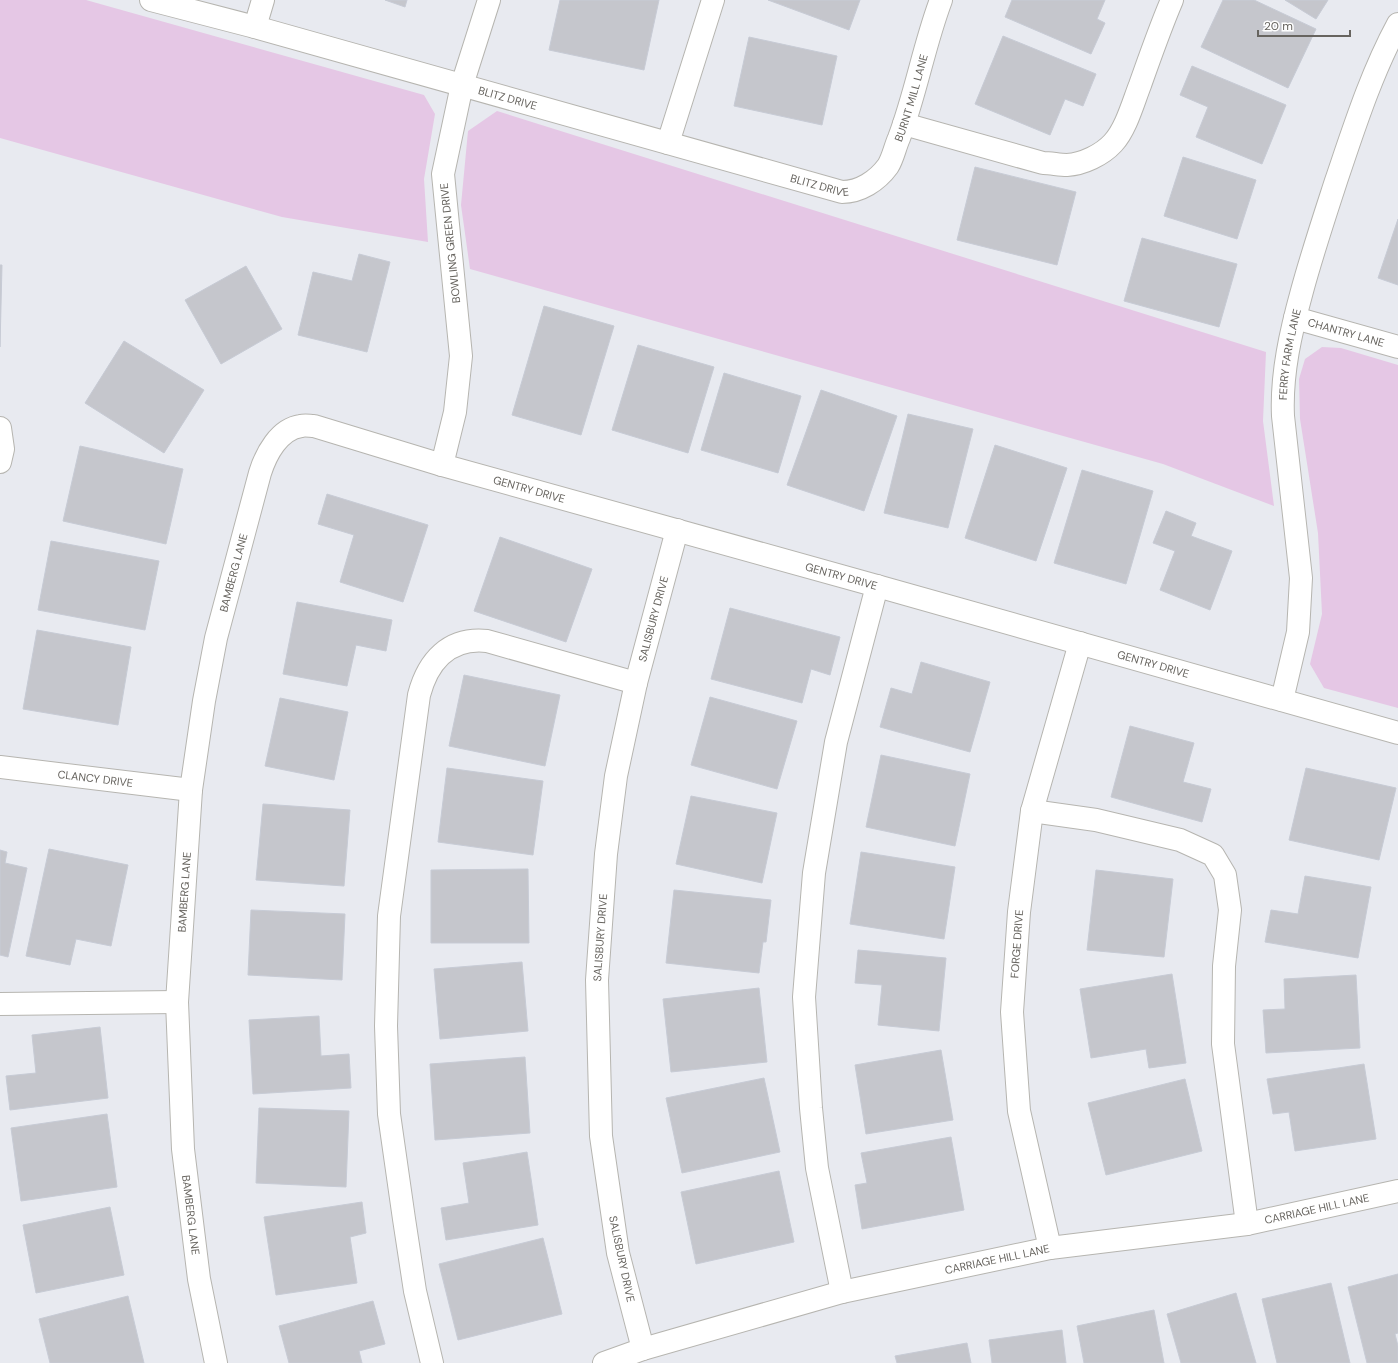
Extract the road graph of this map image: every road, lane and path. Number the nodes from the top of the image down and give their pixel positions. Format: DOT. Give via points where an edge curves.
graph roads {
  1 [pos="151,0"];
  2 [pos="263,0"];
  3 [pos="489,0"];
  4 [pos="713,0"];
  5 [pos="941,0"];
  6 [pos="1172,0"];
  7 [pos="1398,24"];
  8 [pos="255,27"];
  9 [pos="462,85"];
  10 [pos="904,124"];
  11 [pos="668,143"];
  12 [pos="865,186"];
  13 [pos="1295,318"];
  14 [pos="1398,347"];
  15 [pos="0,428"];
  16 [pos="285,434"];
  17 [pos="0,462"];
  18 [pos="442,465"];
  19 [pos="677,530"];
  20 [pos="877,586"];
  21 [pos="1080,643"];
  22 [pos="636,683"];
  23 [pos="1282,700"];
  24 [pos="1398,733"];
  25 [pos="0,767"];
  26 [pos="191,790"];
  27 [pos="1032,811"];
  28 [pos="177,1002"];
  29 [pos="0,1004"];
  30 [pos="1398,1191"];
  31 [pos="1247,1224"];
  32 [pos="1050,1248"];
  33 [pos="842,1292"];
  34 [pos="643,1348"];
  35 [pos="216,1363"];
  36 [pos="432,1363"];
  37 [pos="604,1363"];
  1 -- 8 [label="street, BLITZ DRIVE"];
  2 -- 8 [label="street"];
  3 -- 9 [label="street, BOWLING GREEN DRIVE"];
  4 -- 11 [label="street"];
  5 -- 10 [label="street, BURNT MILL LANE"];
  6 -- 10 [label="street" via="1119,135 1101,153 1088,160 1066,165 1043,163"];
  7 -- 13 [label="street, FERRY FARM LANE" via="1364,98 1316,240"];
  8 -- 9 [label="street, BLITZ DRIVE"];
  9 -- 11 [label="street, BLITZ DRIVE"];
  9 -- 18 [label="street, BOWLING GREEN DRIVE" via="444,174 461,356 455,412"];
  10 -- 12 [label="street, BURNT MILL LANE" via="888,165 878,178"];
  11 -- 12 [label="street, BLITZ DRIVE" via="842,192 851,192"];
  13 -- 14 [label="street, CHANTRY LANE"];
  13 -- 23 [label="street, FERRY FARM LANE" via="1282,400 1301,578 1298,632"];
  15 -- 17 [label="street" via="3,449"];
  16 -- 18 [label="street, GENTRY DRIVE" via="301,426 314,426"];
  16 -- 26 [label="street, BAMBERG LANE" via="276,441 264,462 216,638"];
  18 -- 19 [label="street, GENTRY DRIVE"];
  19 -- 20 [label="street, GENTRY DRIVE"];
  19 -- 22 [label="street, SALISBURY DRIVE"];
  20 -- 21 [label="street, GENTRY DRIVE"];
  20 -- 33 [label="street" via="836,742 814,873 804,997 810,1108 817,1168"];
  21 -- 23 [label="street, GENTRY DRIVE"];
  21 -- 27 [label="street, FORGE DRIVE"];
  22 -- 34 [label="street, SALISBURY DRIVE" via="616,776 606,854 597,980 601,1136 618,1253"];
  22 -- 36 [label="street" via="478,640 464,641 452,646 440,655 423,680 389,916 386,1026 389,1114 415,1291"];
  23 -- 24 [label="street, GENTRY DRIVE"];
  25 -- 26 [label="street, CLANCY DRIVE"];
  26 -- 28 [label="street, BAMBERG LANE"];
  27 -- 31 [label="street" via="1096,820 1180,840 1213,855 1225,875 1230,910 1224,966 1223,1044"];
  27 -- 32 [label="street, FORGE DRIVE" via="1019,912 1012,1012 1019,1111"];
  28 -- 29 [label="street"];
  28 -- 35 [label="street, BAMBERG LANE" via="183,1148 199,1279"];
  30 -- 31 [label="street, CARRIAGE HILL LANE"];
  31 -- 32 [label="street, CARRIAGE HILL LANE"];
  32 -- 33 [label="street, CARRIAGE HILL LANE"];
  33 -- 34 [label="street, CARRIAGE HILL LANE"];
  34 -- 37 [label="street, CARRIAGE HILL LANE"];
}
